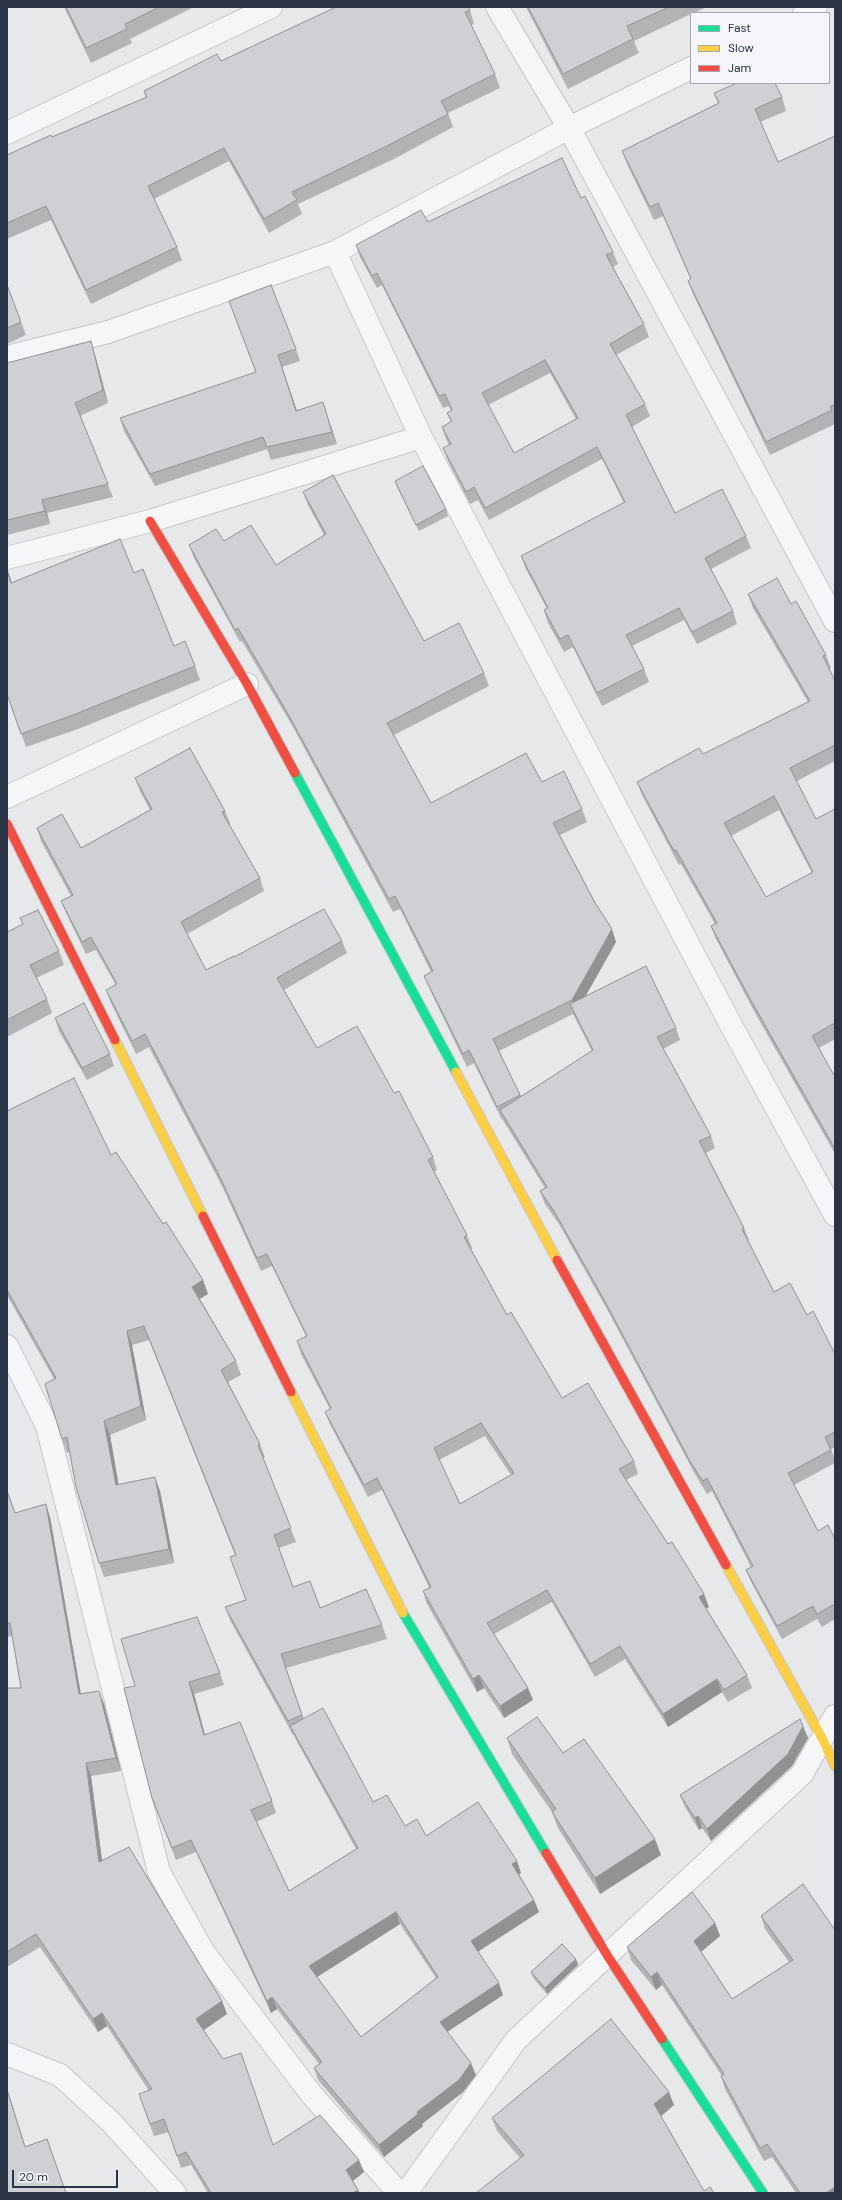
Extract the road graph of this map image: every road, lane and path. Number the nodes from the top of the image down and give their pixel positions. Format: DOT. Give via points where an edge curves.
graph roads {
  1 [pos="271,7"];
  2 [pos="496,7"];
  3 [pos="816,7"];
  4 [pos="806,12"];
  5 [pos="690,68"];
  6 [pos="569,128"];
  7 [pos="7,133"];
  8 [pos="335,252"];
  9 [pos="7,357"];
  10 [pos="421,437"];
  11 [pos="150,521"];
  12 [pos="7,558"];
  13 [pos="835,621"];
  14 [pos="247,684"];
  15 [pos="7,797"];
  16 [pos="7,824"];
  17 [pos="835,1215"];
  18 [pos="7,1346"];
  19 [pos="835,1716"];
  20 [pos="822,1738"];
  21 [pos="835,1766"];
  22 [pos="607,1955"];
  23 [pos="7,2054"];
  24 [pos="175,2193"];
  25 [pos="399,2193"];
  26 [pos="406,2193"];
  27 [pos="763,2193"];
  1 -- 7 [label="street"];
  2 -- 6 [label="street"];
  3 -- 4 [label="street"];
  5 -- 6 [label="street"];
  6 -- 8 [label="street"];
  6 -- 13 [label="street"];
  8 -- 9 [label="street" via="108,332"];
  8 -- 10 [label="street"];
  10 -- 11 [label="street"];
  10 -- 17 [label="street" via="732,1027"];
  11 -- 12 [label="street"];
  11 -- 14 [label="street"];
  14 -- 15 [label="street"];
  14 -- 20 [label="street" via="574,1292"];
  16 -- 22 [label="street" via="395,1599"];
  18 -- 25 [label="street" via="47,1426 159,1872 204,1953 312,2095"];
  19 -- 20 [label="street"];
  20 -- 21 [label="street"];
  20 -- 22 [label="street" via="802,1774"];
  22 -- 26 [label="street" via="516,2040"];
  22 -- 27 [label="street"];
  23 -- 24 [label="street" via="60,2076 111,2122"];
}
